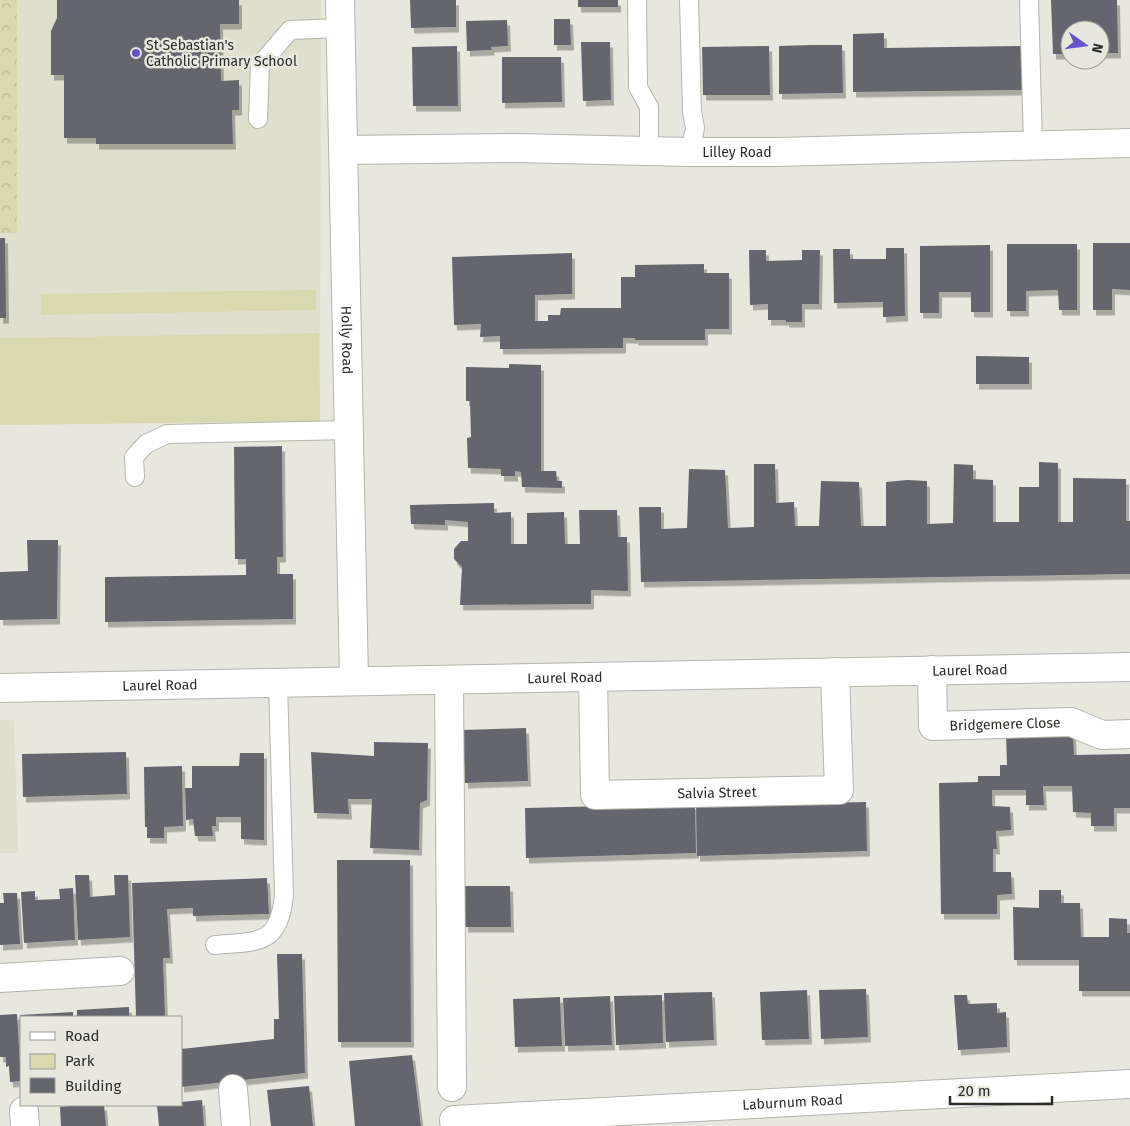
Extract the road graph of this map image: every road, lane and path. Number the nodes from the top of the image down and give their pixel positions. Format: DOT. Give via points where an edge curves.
graph roads {
  1 [pos="340,0"];
  2 [pos="637,0"];
  3 [pos="689,0"];
  4 [pos="1029,0"];
  5 [pos="340,28"];
  6 [pos="258,118"];
  7 [pos="1130,144"];
  8 [pos="1033,146"];
  9 [pos="342,150"];
  10 [pos="649,151"];
  11 [pos="690,152"];
  12 [pos="350,430"];
  13 [pos="135,477"];
  14 [pos="1130,667"];
  15 [pos="932,670"];
  16 [pos="835,672"];
  17 [pos="593,677"];
  18 [pos="354,680"];
  19 [pos="449,680"];
  20 [pos="278,682"];
  21 [pos="0,688"];
  22 [pos="1130,734"];
  23 [pos="215,945"];
  24 [pos="120,970"];
  25 [pos="0,978"];
  26 [pos="1130,1084"];
  27 [pos="452,1087"];
  28 [pos="232,1089"];
  29 [pos="455,1123"];
  30 [pos="236,1126"];
  1 -- 5 [label="street, Holly Road"];
  2 -- 10 [label="lane" via="638,87 649,107"];
  3 -- 11 [label="lane" via="695,128"];
  4 -- 8 [label="lane"];
  5 -- 6 [label="lane" via="290,30 260,65"];
  5 -- 9 [label="street, Holly Road"];
  7 -- 8 [label="street, Lilley Road"];
  8 -- 11 [label="street, Lilley Road"];
  9 -- 10 [label="street, Lilley Road" via="516,148"];
  9 -- 12 [label="street, Holly Road"];
  10 -- 11 [label="street, Lilley Road"];
  12 -- 13 [label="lane" via="167,434 146,444 134,457"];
  12 -- 18 [label="street, Holly Road"];
  14 -- 15 [label="street, Laurel Road"];
  15 -- 16 [label="street, Laurel Road"];
  15 -- 22 [label="street, Bridgemere Close" via="933,726 1071,722 1102,735"];
  16 -- 17 [label="street, Laurel Road"];
  16 -- 17 [label="street, Salvia Street" via="839,790 595,795"];
  17 -- 19 [label="street, Laurel Road"];
  18 -- 19 [label="street, Laurel Road"];
  18 -- 20 [label="street, Laurel Road"];
  19 -- 27 [label="street"];
  20 -- 21 [label="street, Laurel Road"];
  20 -- 23 [label="lane" via="283,907 272,932 263,940"];
  24 -- 25 [label="street"];
  26 -- 29 [label="street, Laburnum Road"];
  28 -- 30 [label="street"];
}
